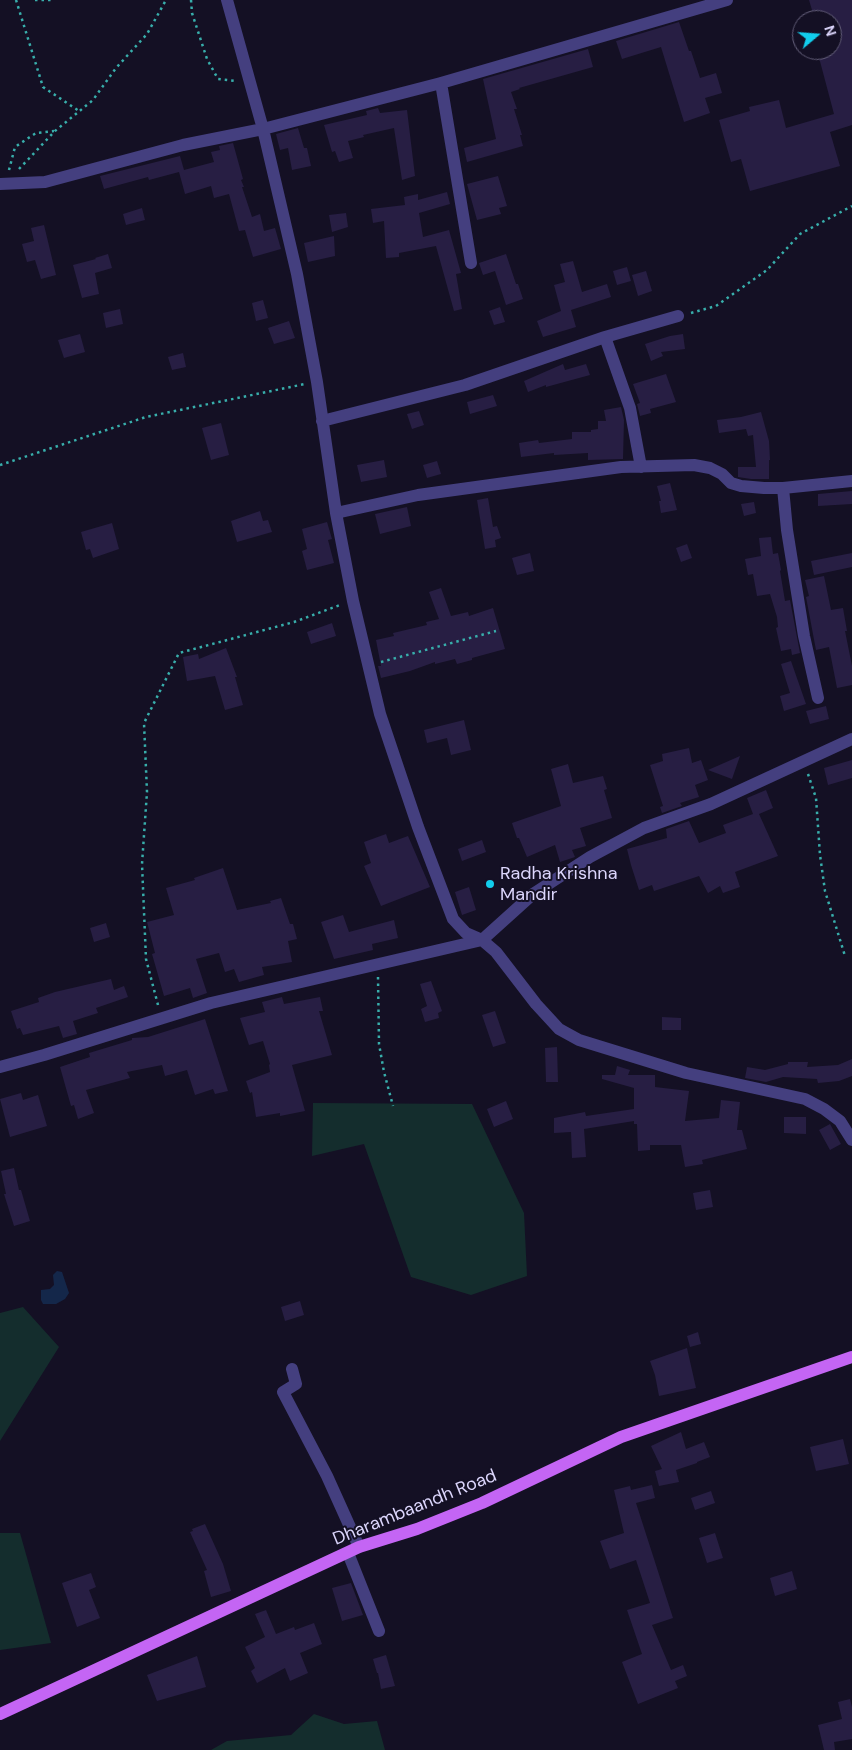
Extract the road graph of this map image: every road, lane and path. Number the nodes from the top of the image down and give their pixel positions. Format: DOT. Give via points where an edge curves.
graph roads {
  1 [pos="16,0"];
  2 [pos="35,0"];
  3 [pos="54,0"];
  4 [pos="166,0"];
  5 [pos="190,0"];
  6 [pos="227,0"];
  7 [pos="727,0"];
  8 [pos="250,82"];
  9 [pos="441,83"];
  10 [pos="80,111"];
  11 [pos="263,129"];
  12 [pos="54,131"];
  13 [pos="3,184"];
  14 [pos="852,206"];
  15 [pos="471,263"];
  16 [pos="678,316"];
  17 [pos="605,337"];
  18 [pos="317,382"];
  19 [pos="322,421"];
  20 [pos="0,465"];
  21 [pos="641,467"];
  22 [pos="852,481"];
  23 [pos="783,488"];
  24 [pos="336,513"];
  25 [pos="353,600"];
  26 [pos="496,632"];
  27 [pos="368,665"];
  28 [pos="818,698"];
  29 [pos="852,739"];
  30 [pos="803,761"];
  31 [pos="482,940"];
  32 [pos="846,956"];
  33 [pos="376,964"];
  34 [pos="162,1018"];
  35 [pos="0,1067"];
  36 [pos="393,1106"];
  37 [pos="852,1140"];
  38 [pos="852,1357"];
  39 [pos="292,1369"];
  40 [pos="353,1550"];
  41 [pos="379,1631"];
  42 [pos="0,1714"];
  1 -- 10 [label="path" via="43,87"];
  2 -- 3 [label="path"];
  4 -- 10 [label="path" via="147,34 116,68 94,100"];
  5 -- 8 [label="path" via="207,59 218,79"];
  6 -- 8 [label="street"];
  7 -- 9 [label="street"];
  8 -- 11 [label="street"];
  9 -- 11 [label="street"];
  9 -- 15 [label="street"];
  10 -- 12 [label="path"];
  11 -- 13 [label="street" via="183,145 44,182"];
  11 -- 18 [label="street" via="297,274"];
  12 -- 13 [label="path"];
  12 -- 13 [label="path" via="36,133 15,147"];
  14 -- 16 [label="path" via="800,234 767,270 716,306"];
  16 -- 17 [label="street"];
  17 -- 19 [label="street" via="465,385"];
  17 -- 21 [label="street" via="630,408"];
  18 -- 19 [label="street"];
  18 -- 20 [label="path" via="146,417"];
  19 -- 24 [label="street"];
  21 -- 23 [label="street" via="694,465 710,468 741,486"];
  21 -- 24 [label="street" via="555,475 418,495"];
  22 -- 23 [label="street"];
  23 -- 28 [label="street" via="804,636"];
  24 -- 25 [label="street"];
  25 -- 27 [label="street"];
  25 -- 34 [label="path" via="294,622 179,653 144,723 146,792 142,864 146,959"];
  26 -- 27 [label="path"];
  27 -- 31 [label="street" via="380,714 453,919 466,933"];
  29 -- 30 [label="street"];
  30 -- 31 [label="street" via="711,804 644,828 590,857 533,894"];
  30 -- 32 [label="path" via="816,798 825,891"];
  31 -- 33 [label="street"];
  31 -- 37 [label="street" via="496,952 559,1029 579,1040 686,1073 805,1099 840,1121"];
  33 -- 34 [label="street" via="211,1002"];
  33 -- 36 [label="path" via="379,1044"];
  34 -- 35 [label="street"];
  38 -- 40 [label="main road, Dharambaandh Road" via="621,1437 482,1503"];
  39 -- 40 [label="street" via="296,1384 283,1392 327,1476"];
  40 -- 41 [label="street"];
  40 -- 42 [label="main road, Dharambaandh Road"];
}
